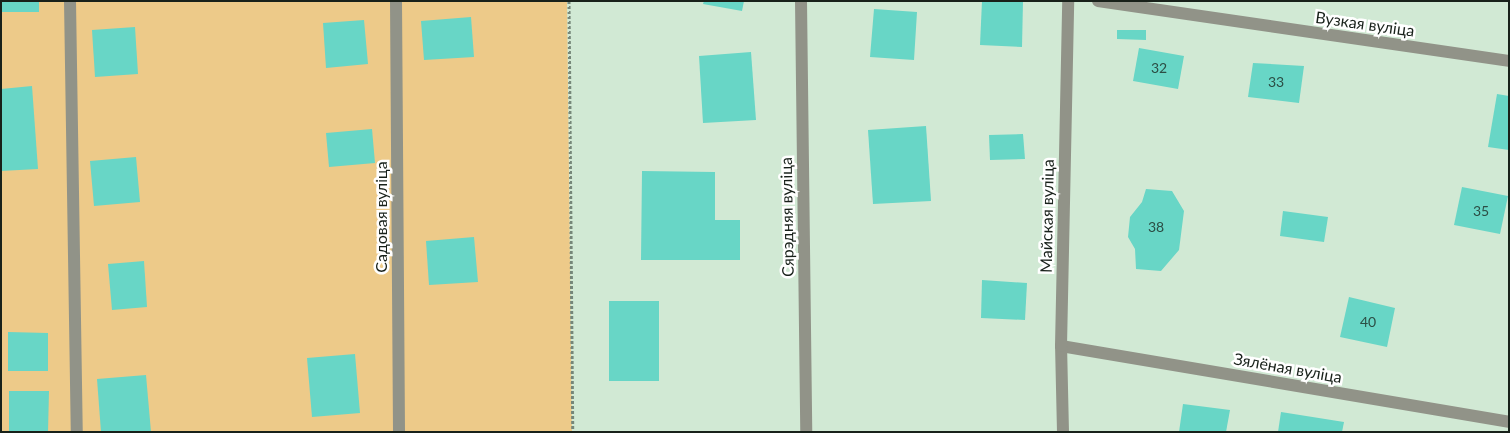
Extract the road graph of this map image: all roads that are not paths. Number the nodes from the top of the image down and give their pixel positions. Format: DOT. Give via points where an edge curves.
graph roads {
  1 [pos="70,1"];
  2 [pos="396,1"];
  3 [pos="801,1"];
  4 [pos="1068,1"];
  5 [pos="1098,1"];
  6 [pos="1509,61"];
  7 [pos="1061,346"];
  8 [pos="1509,422"];
  9 [pos="77,432"];
  10 [pos="399,432"];
  11 [pos="806,432"];
  12 [pos="1063,432"];
  1 -- 9 [label="street"];
  2 -- 10 [label="street, Садовая вуліца"];
  3 -- 11 [label="street, Сярэдняя вуліца"];
  4 -- 7 [label="street, Майская вуліца"];
  5 -- 6 [label="street, Вузкая вуліца"];
  7 -- 8 [label="street, Зялёная вуліца"];
  7 -- 12 [label="street, Майская вуліца"];
}
